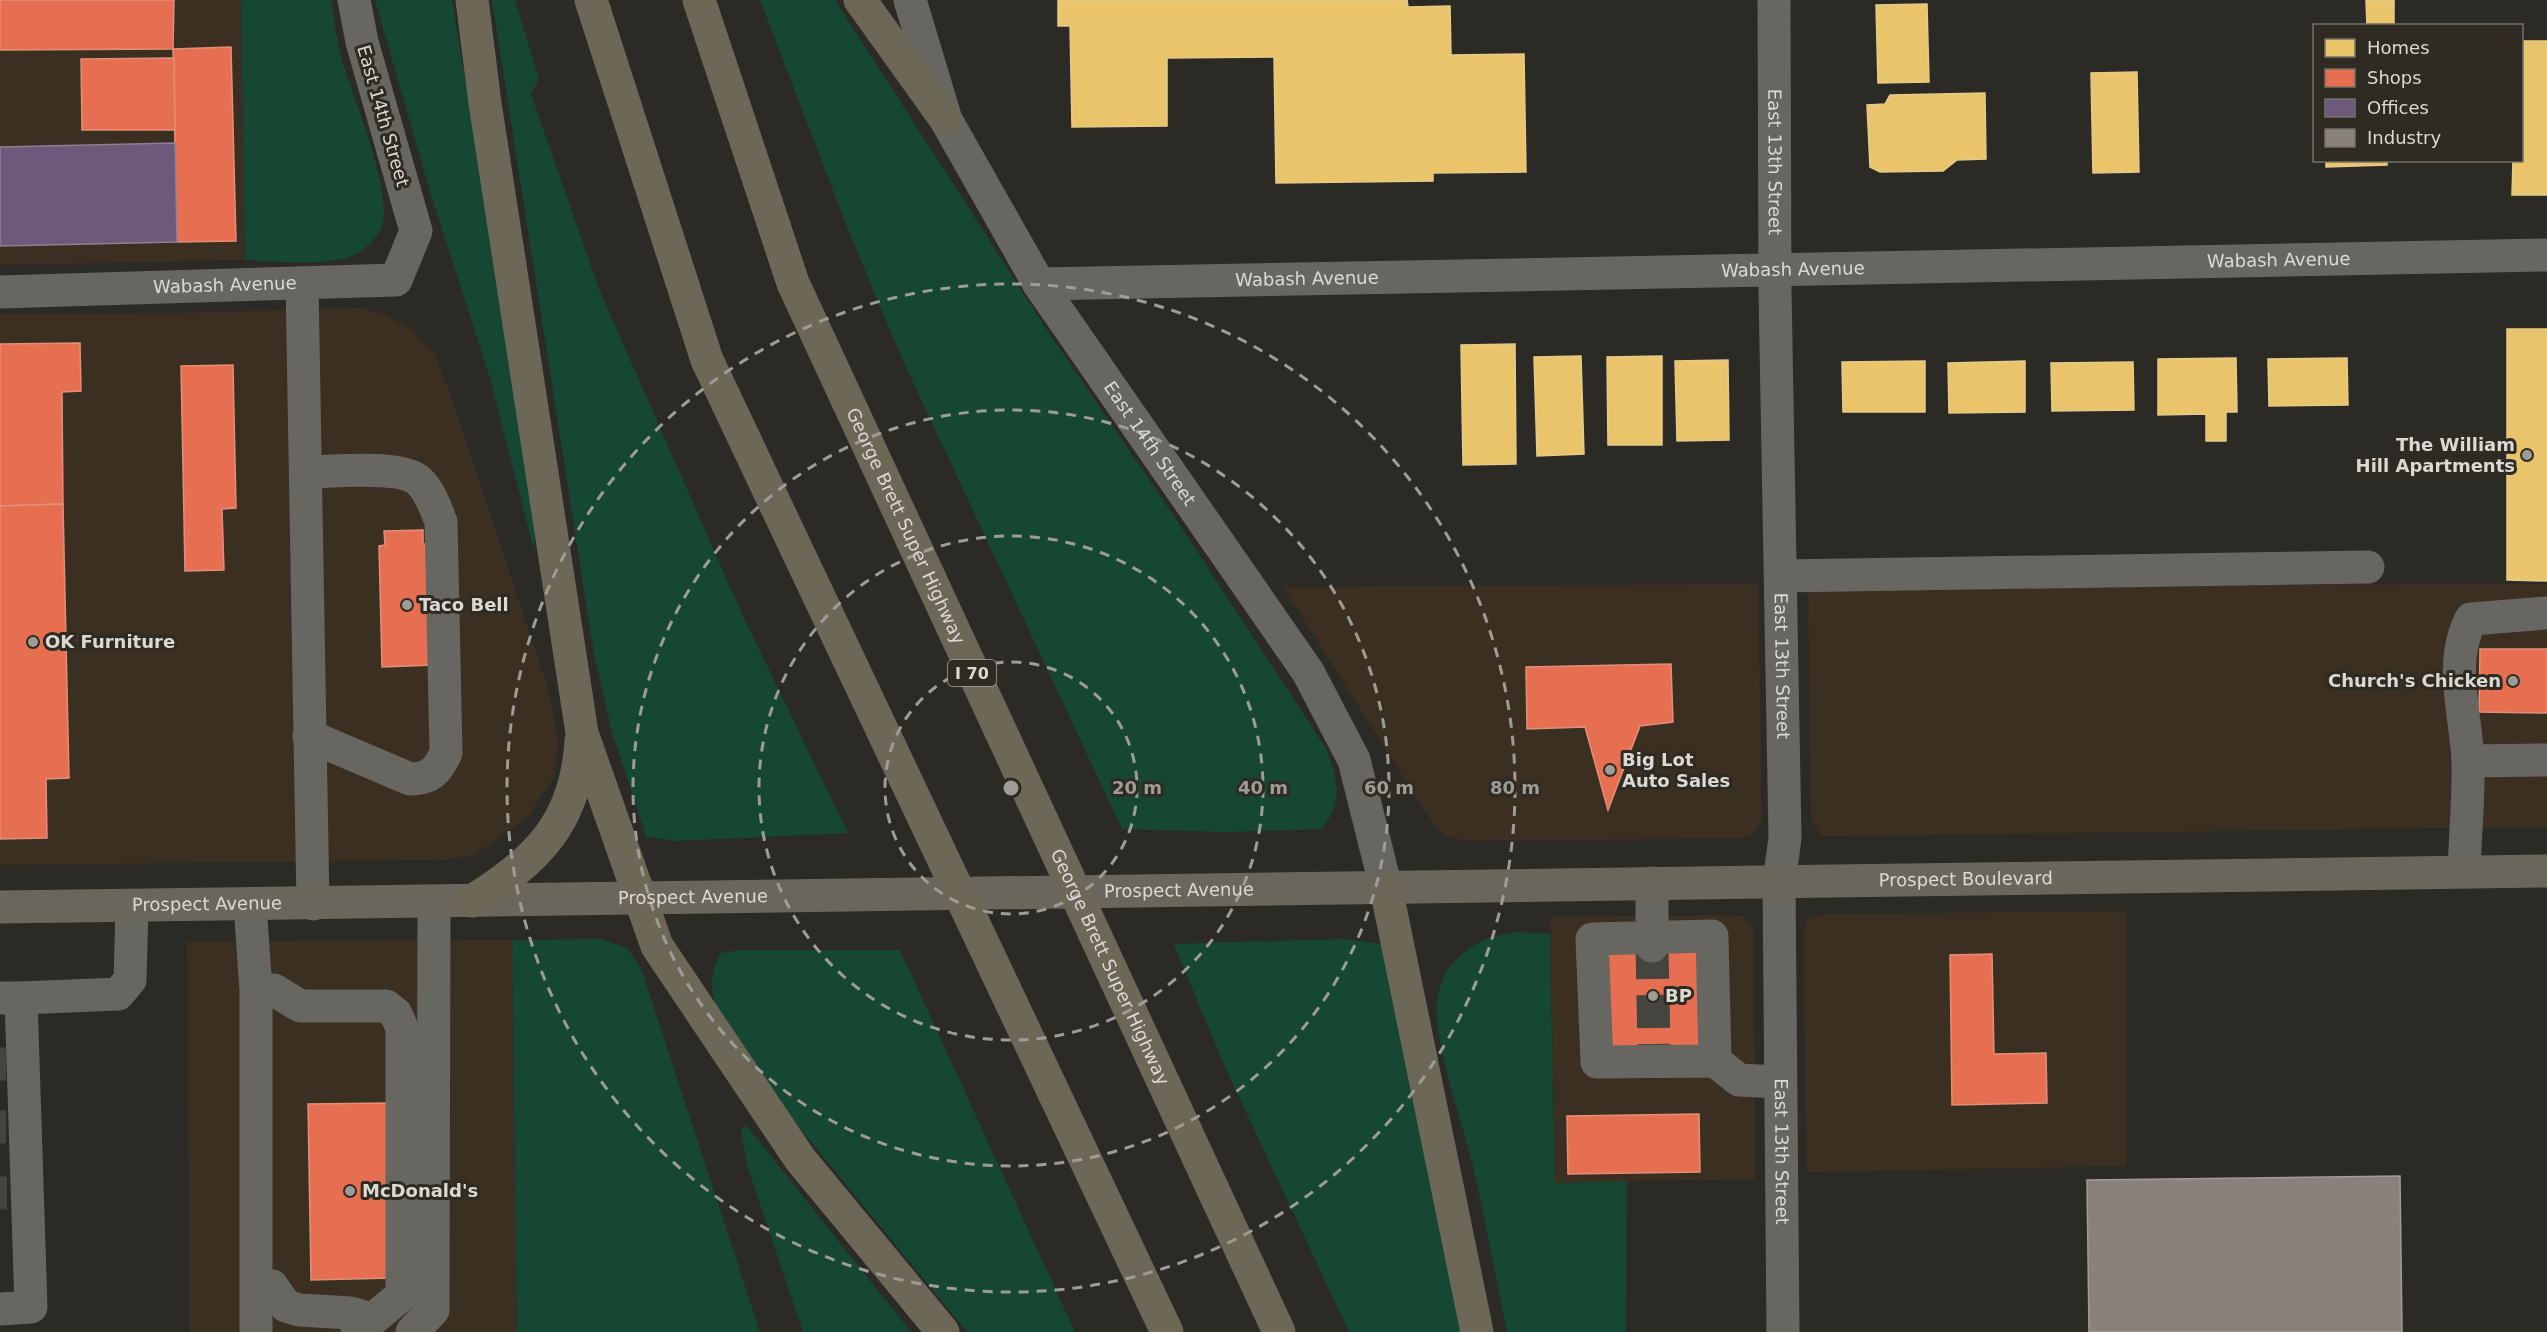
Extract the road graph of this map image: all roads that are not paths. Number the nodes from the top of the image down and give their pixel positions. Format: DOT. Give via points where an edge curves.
graph roads {
  1 [pos="354,0"];
  2 [pos="472,0"];
  3 [pos="591,0"];
  4 [pos="699,0"];
  5 [pos="860,0"];
  6 [pos="910,0"];
  7 [pos="1774,0"];
  8 [pos="946,120"];
  9 [pos="416,231"];
  10 [pos="2547,255"];
  11 [pos="1775,268"];
  12 [pos="302,283"];
  13 [pos="1039,284"];
  14 [pos="0,292"];
  15 [pos="307,472"];
  16 [pos="2368,567"];
  17 [pos="1781,576"];
  18 [pos="2547,613"];
  19 [pos="582,733"];
  20 [pos="309,736"];
  21 [pos="2547,760"];
  22 [pos="2468,761"];
  23 [pos="2547,871"];
  24 [pos="2464,872"];
  25 [pos="1652,883"];
  26 [pos="1779,883"];
  27 [pos="1386,888"];
  28 [pos="641,900"];
  29 [pos="472,901"];
  30 [pos="434,902"];
  31 [pos="313,904"];
  32 [pos="250,905"];
  33 [pos="132,906"];
  34 [pos="0,908"];
  35 [pos="1652,941"];
  36 [pos="265,990"];
  37 [pos="434,993"];
  38 [pos="11,998"];
  39 [pos="1715,1061"];
  40 [pos="1780,1082"];
  41 [pos="256,1139"];
  42 [pos="272,1286"];
  43 [pos="0,1309"];
  44 [pos="364,1325"];
  45 [pos="256,1332"];
  46 [pos="279,1332"];
  47 [pos="412,1332"];
  48 [pos="942,1332"];
  49 [pos="1167,1332"];
  50 [pos="1280,1332"];
  51 [pos="1477,1332"];
  52 [pos="1783,1332"];
  1 -- 9 [label="street, East 14th Street" via="362,42"];
  2 -- 19 [label="highway"];
  3 -- 49 [label="highway" via="707,360"];
  4 -- 50 [label="highway, George Brett Super Highway / I 70" via="793,283"];
  5 -- 8 [label="highway"];
  6 -- 8 [label="street, East 14th Street"];
  7 -- 11 [label="street, East 13th Street"];
  8 -- 13 [label="street, East 14th Street"];
  9 -- 12 [label="street, Wabash Avenue" via="396,280"];
  10 -- 11 [label="street, Wabash Avenue"];
  11 -- 13 [label="street, Wabash Avenue"];
  11 -- 17 [label="street, East 13th Street"];
  12 -- 14 [label="street, Wabash Avenue"];
  12 -- 15 [label="street"];
  13 -- 27 [label="street, East 14th Street" via="1308,672 1354,760"];
  15 -- 20 [label="street"];
  15 -- 20 [label="street" via="401,471 419,480 433,502 441,522 446,753 437,771 422,779 410,779"];
  16 -- 17 [label="street"];
  17 -- 26 [label="street, East 13th Street" via="1785,838"];
  18 -- 22 [label="street" via="2471,619 2462,637 2459,666"];
  19 -- 28 [label="highway"];
  19 -- 29 [label="highway" via="573,794 558,825 540,850 512,876"];
  20 -- 31 [label="street"];
  21 -- 22 [label="street"];
  22 -- 24 [label="street"];
  23 -- 24 [label="main road, Prospect Boulevard"];
  24 -- 26 [label="main road, Prospect Boulevard"];
  25 -- 26 [label="main road, Prospect Boulevard"];
  25 -- 27 [label="main road, Prospect Boulevard"];
  25 -- 35 [label="street"];
  26 -- 40 [label="street, East 13th Street"];
  27 -- 28 [label="main road, Prospect Avenue"];
  27 -- 51 [label="highway"];
  28 -- 29 [label="main road, Prospect Avenue"];
  28 -- 48 [label="highway" via="657,946 800,1159"];
  29 -- 30 [label="main road, Prospect Avenue"];
  30 -- 31 [label="main road, Prospect Avenue"];
  30 -- 37 [label="street"];
  31 -- 32 [label="main road, Prospect Avenue"];
  32 -- 33 [label="main road, Prospect Avenue"];
  32 -- 36 [label="street"];
  33 -- 34 [label="main road, Prospect Avenue"];
  33 -- 38 [label="street" via="130,980 118,994"];
  35 -- 39 [label="street" via="1712,936"];
  35 -- 39 [label="street" via="1592,939 1597,1062 1654,1055"];
  36 -- 37 [label="street"];
  36 -- 41 [label="street"];
  36 -- 44 [label="street" via="300,1006 386,1006 396,1014 402,1028 402,1295"];
  37 -- 47 [label="street" via="433,1310"];
  38 -- 43 [label="street" via="18,1192 31,1308"];
  39 -- 40 [label="street" via="1739,1080"];
  40 -- 52 [label="street, East 13th Street"];
  41 -- 42 [label="street" via="273,1152"];
  41 -- 45 [label="street"];
  42 -- 44 [label="street" via="286,1306 351,1313"];
  42 -- 46 [label="street"];
}
